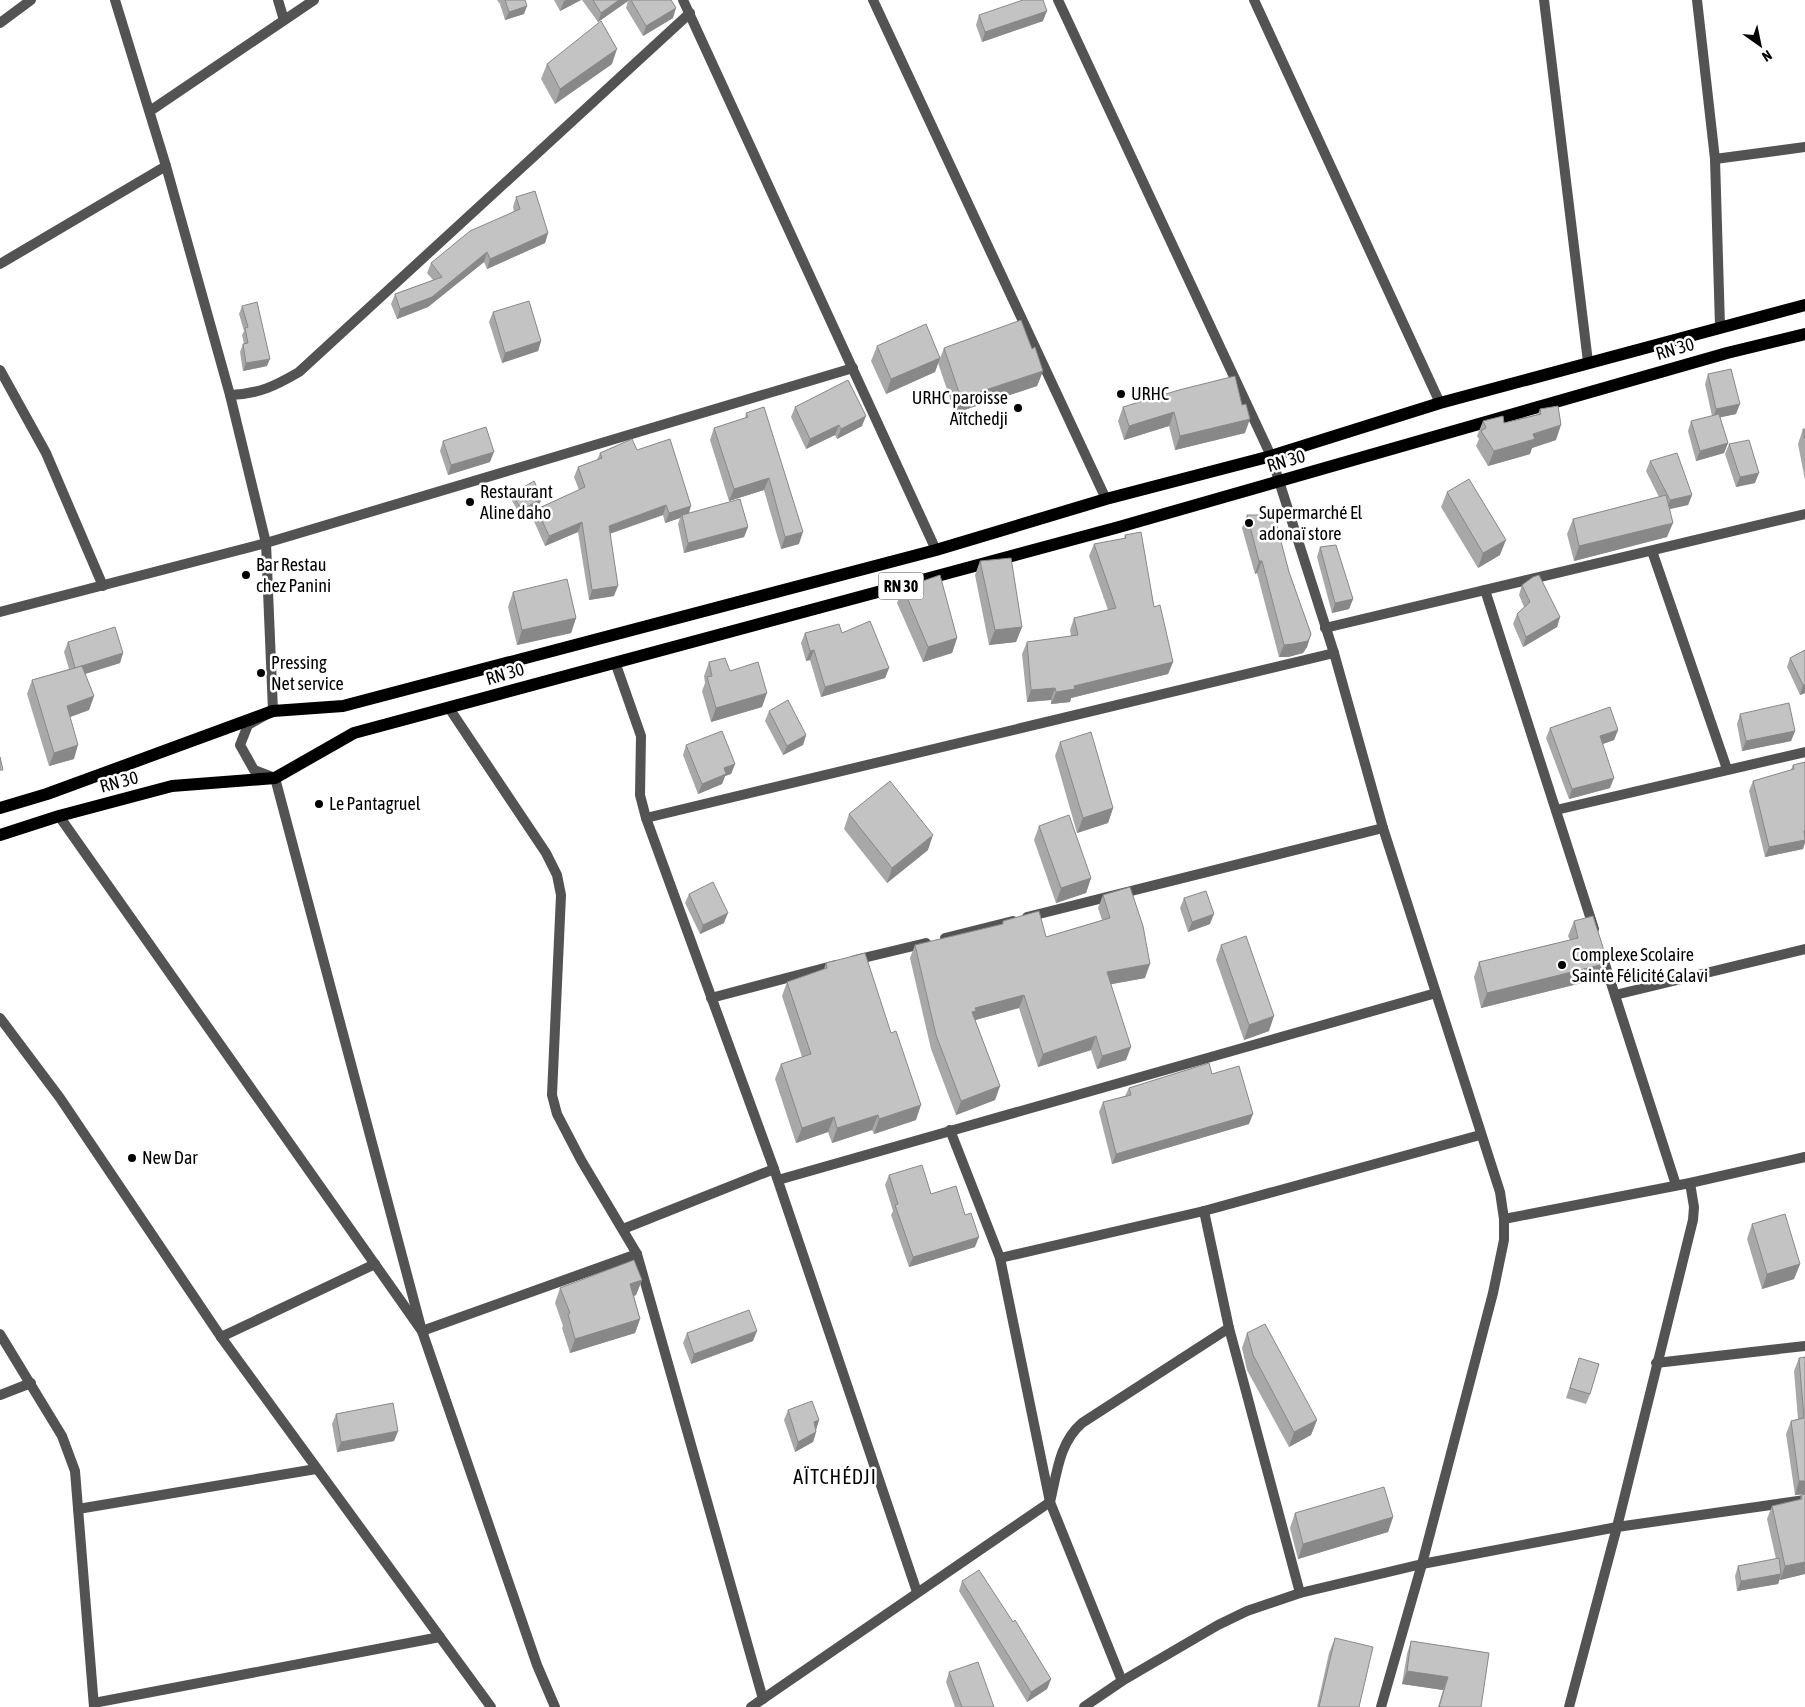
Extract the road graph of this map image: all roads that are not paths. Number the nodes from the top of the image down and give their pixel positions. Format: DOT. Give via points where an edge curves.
graph roads {
  1 [pos="30,0"];
  2 [pos="115,0"];
  3 [pos="278,0"];
  4 [pos="314,0"];
  5 [pos="683,0"];
  6 [pos="873,0"];
  7 [pos="1058,0"];
  8 [pos="1254,0"];
  9 [pos="1544,0"];
  10 [pos="1698,0"];
  11 [pos="690,13"];
  12 [pos="284,20"];
  13 [pos="0,23"];
  14 [pos="150,111"];
  15 [pos="1805,147"];
  16 [pos="1715,159"];
  17 [pos="166,166"];
  18 [pos="0,264"];
  19 [pos="1805,305"];
  20 [pos="1720,326"];
  21 [pos="1805,334"];
  22 [pos="1588,362"];
  23 [pos="853,368"];
  24 [pos="0,370"];
  25 [pos="230,395"];
  26 [pos="1440,403"];
  27 [pos="1271,456"];
  28 [pos="1279,481"];
  29 [pos="1106,499"];
  30 [pos="1805,514"];
  31 [pos="266,543"];
  32 [pos="936,550"];
  33 [pos="1652,551"];
  34 [pos="103,586"];
  35 [pos="1485,590"];
  36 [pos="0,612"];
  37 [pos="1325,628"];
  38 [pos="1334,653"];
  39 [pos="615,662"];
  40 [pos="449,708"];
  41 [pos="273,712"];
  42 [pos="1805,752"];
  43 [pos="1727,769"];
  44 [pos="275,778"];
  45 [pos="0,808"];
  46 [pos="1556,810"];
  47 [pos="58,816"];
  48 [pos="646,818"];
  49 [pos="1383,828"];
  50 [pos="0,835"];
  51 [pos="1805,949"];
  52 [pos="1436,993"];
  53 [pos="1615,995"];
  54 [pos="711,998"];
  55 [pos="0,1018"];
  56 [pos="950,1130"];
  57 [pos="1480,1135"];
  58 [pos="1805,1157"];
  59 [pos="774,1169"];
  60 [pos="778,1180"];
  61 [pos="1690,1183"];
  62 [pos="1676,1185"];
  63 [pos="1204,1211"];
  64 [pos="1504,1219"];
  65 [pos="623,1229"];
  66 [pos="637,1254"];
  67 [pos="1000,1258"];
  68 [pos="375,1264"];
  69 [pos="1229,1328"];
  70 [pos="422,1331"];
  71 [pos="0,1334"];
  72 [pos="221,1337"];
  73 [pos="1805,1346"];
  74 [pos="1656,1363"];
  75 [pos="31,1383"];
  76 [pos="0,1395"];
  77 [pos="316,1469"];
  78 [pos="1805,1500"];
  79 [pos="1050,1502"];
  80 [pos="78,1509"];
  81 [pos="1617,1527"];
  82 [pos="1422,1564"];
  83 [pos="917,1592"];
  84 [pos="1300,1593"];
  85 [pos="440,1638"];
  86 [pos="1122,1681"];
  87 [pos="763,1698"];
  88 [pos="94,1705"];
  89 [pos="491,1707"];
  90 [pos="555,1707"];
  91 [pos="751,1707"];
  92 [pos="1084,1707"];
  93 [pos="1381,1707"];
  94 [pos="1569,1707"];
  1 -- 13 [label="street"];
  2 -- 14 [label="street"];
  3 -- 12 [label="street"];
  4 -- 12 [label="street"];
  5 -- 11 [label="street"];
  6 -- 29 [label="street"];
  7 -- 27 [label="street"];
  8 -- 26 [label="street"];
  9 -- 22 [label="street"];
  10 -- 16 [label="street"];
  11 -- 23 [label="street"];
  11 -- 25 [label="street" via="299,372 253,394"];
  12 -- 14 [label="street"];
  14 -- 17 [label="street"];
  15 -- 16 [label="street"];
  16 -- 20 [label="street"];
  17 -- 18 [label="street"];
  17 -- 25 [label="street"];
  19 -- 20 [label="main road, RN 30"];
  20 -- 22 [label="main road, RN 30"];
  21 -- 28 [label="main road, RN 30 / RN 30" via="1727,352"];
  22 -- 26 [label="main road, RN 30"];
  23 -- 31 [label="street"];
  23 -- 32 [label="street"];
  24 -- 34 [label="street" via="46,454"];
  25 -- 31 [label="street"];
  26 -- 27 [label="main road, RN 30"];
  27 -- 28 [label="street"];
  27 -- 29 [label="main road, RN 30"];
  28 -- 37 [label="street"];
  28 -- 39 [label="main road, RN 30 / RN 30"];
  29 -- 32 [label="main road, RN 30"];
  30 -- 33 [label="street"];
  31 -- 34 [label="street"];
  31 -- 41 [label="street"];
  32 -- 41 [label="main road, RN 30" via="342,706"];
  33 -- 35 [label="street"];
  33 -- 43 [label="street"];
  34 -- 36 [label="street"];
  35 -- 37 [label="street"];
  35 -- 46 [label="street"];
  37 -- 38 [label="street"];
  38 -- 48 [label="street"];
  38 -- 49 [label="street"];
  39 -- 40 [label="main road, RN 30 / RN 30"];
  39 -- 48 [label="street" via="641,736 640,795"];
  40 -- 44 [label="main road, RN 30 / RN 30" via="354,733"];
  40 -- 65 [label="street" via="546,853 557,875 561,895 552,1095 557,1114 581,1160"];
  41 -- 44 [label="street" via="248,725 240,745 254,770"];
  41 -- 45 [label="main road, RN 30"];
  42 -- 43 [label="street"];
  43 -- 46 [label="street"];
  44 -- 47 [label="main road, RN 30 / RN 30" via="172,786"];
  44 -- 70 [label="street"];
  46 -- 53 [label="street"];
  47 -- 50 [label="main road, RN 30 / RN 30"];
  47 -- 68 [label="street"];
  48 -- 54 [label="street"];
  49 -- 52 [label="street"];
  49 -- 54 [label="street"];
  51 -- 53 [label="street"];
  52 -- 56 [label="street"];
  52 -- 57 [label="street"];
  53 -- 62 [label="street"];
  54 -- 59 [label="street"];
  55 -- 72 [label="street" via="60,1098"];
  56 -- 60 [label="street"];
  56 -- 67 [label="street"];
  57 -- 63 [label="street"];
  57 -- 64 [label="street" via="1500,1192"];
  58 -- 61 [label="street"];
  59 -- 60 [label="street"];
  59 -- 65 [label="street"];
  60 -- 83 [label="street"];
  61 -- 62 [label="street"];
  61 -- 74 [label="street" via="1693,1220"];
  62 -- 64 [label="street"];
  63 -- 67 [label="street"];
  63 -- 69 [label="street"];
  64 -- 82 [label="street" via="1504,1240 1493,1293"];
  65 -- 66 [label="street"];
  66 -- 70 [label="street"];
  66 -- 87 [label="street"];
  67 -- 79 [label="street"];
  68 -- 70 [label="street"];
  68 -- 72 [label="street"];
  69 -- 79 [label="street" via="1072,1432 1064,1445"];
  69 -- 84 [label="street"];
  70 -- 90 [label="street" via="537,1665"];
  71 -- 75 [label="street"];
  72 -- 77 [label="street"];
  73 -- 74 [label="street"];
  74 -- 81 [label="street"];
  75 -- 76 [label="street"];
  75 -- 80 [label="street" via="62,1436 75,1471"];
  77 -- 80 [label="street"];
  77 -- 85 [label="street"];
  78 -- 81 [label="street"];
  79 -- 83 [label="street"];
  79 -- 86 [label="street"];
  80 -- 88 [label="street"];
  81 -- 82 [label="street"];
  81 -- 94 [label="street"];
  82 -- 84 [label="street"];
  82 -- 93 [label="street"];
  83 -- 87 [label="street"];
  84 -- 86 [label="street" via="1218,1625"];
  85 -- 88 [label="street"];
  85 -- 89 [label="street"];
  86 -- 92 [label="street"];
  87 -- 91 [label="street"];
}
